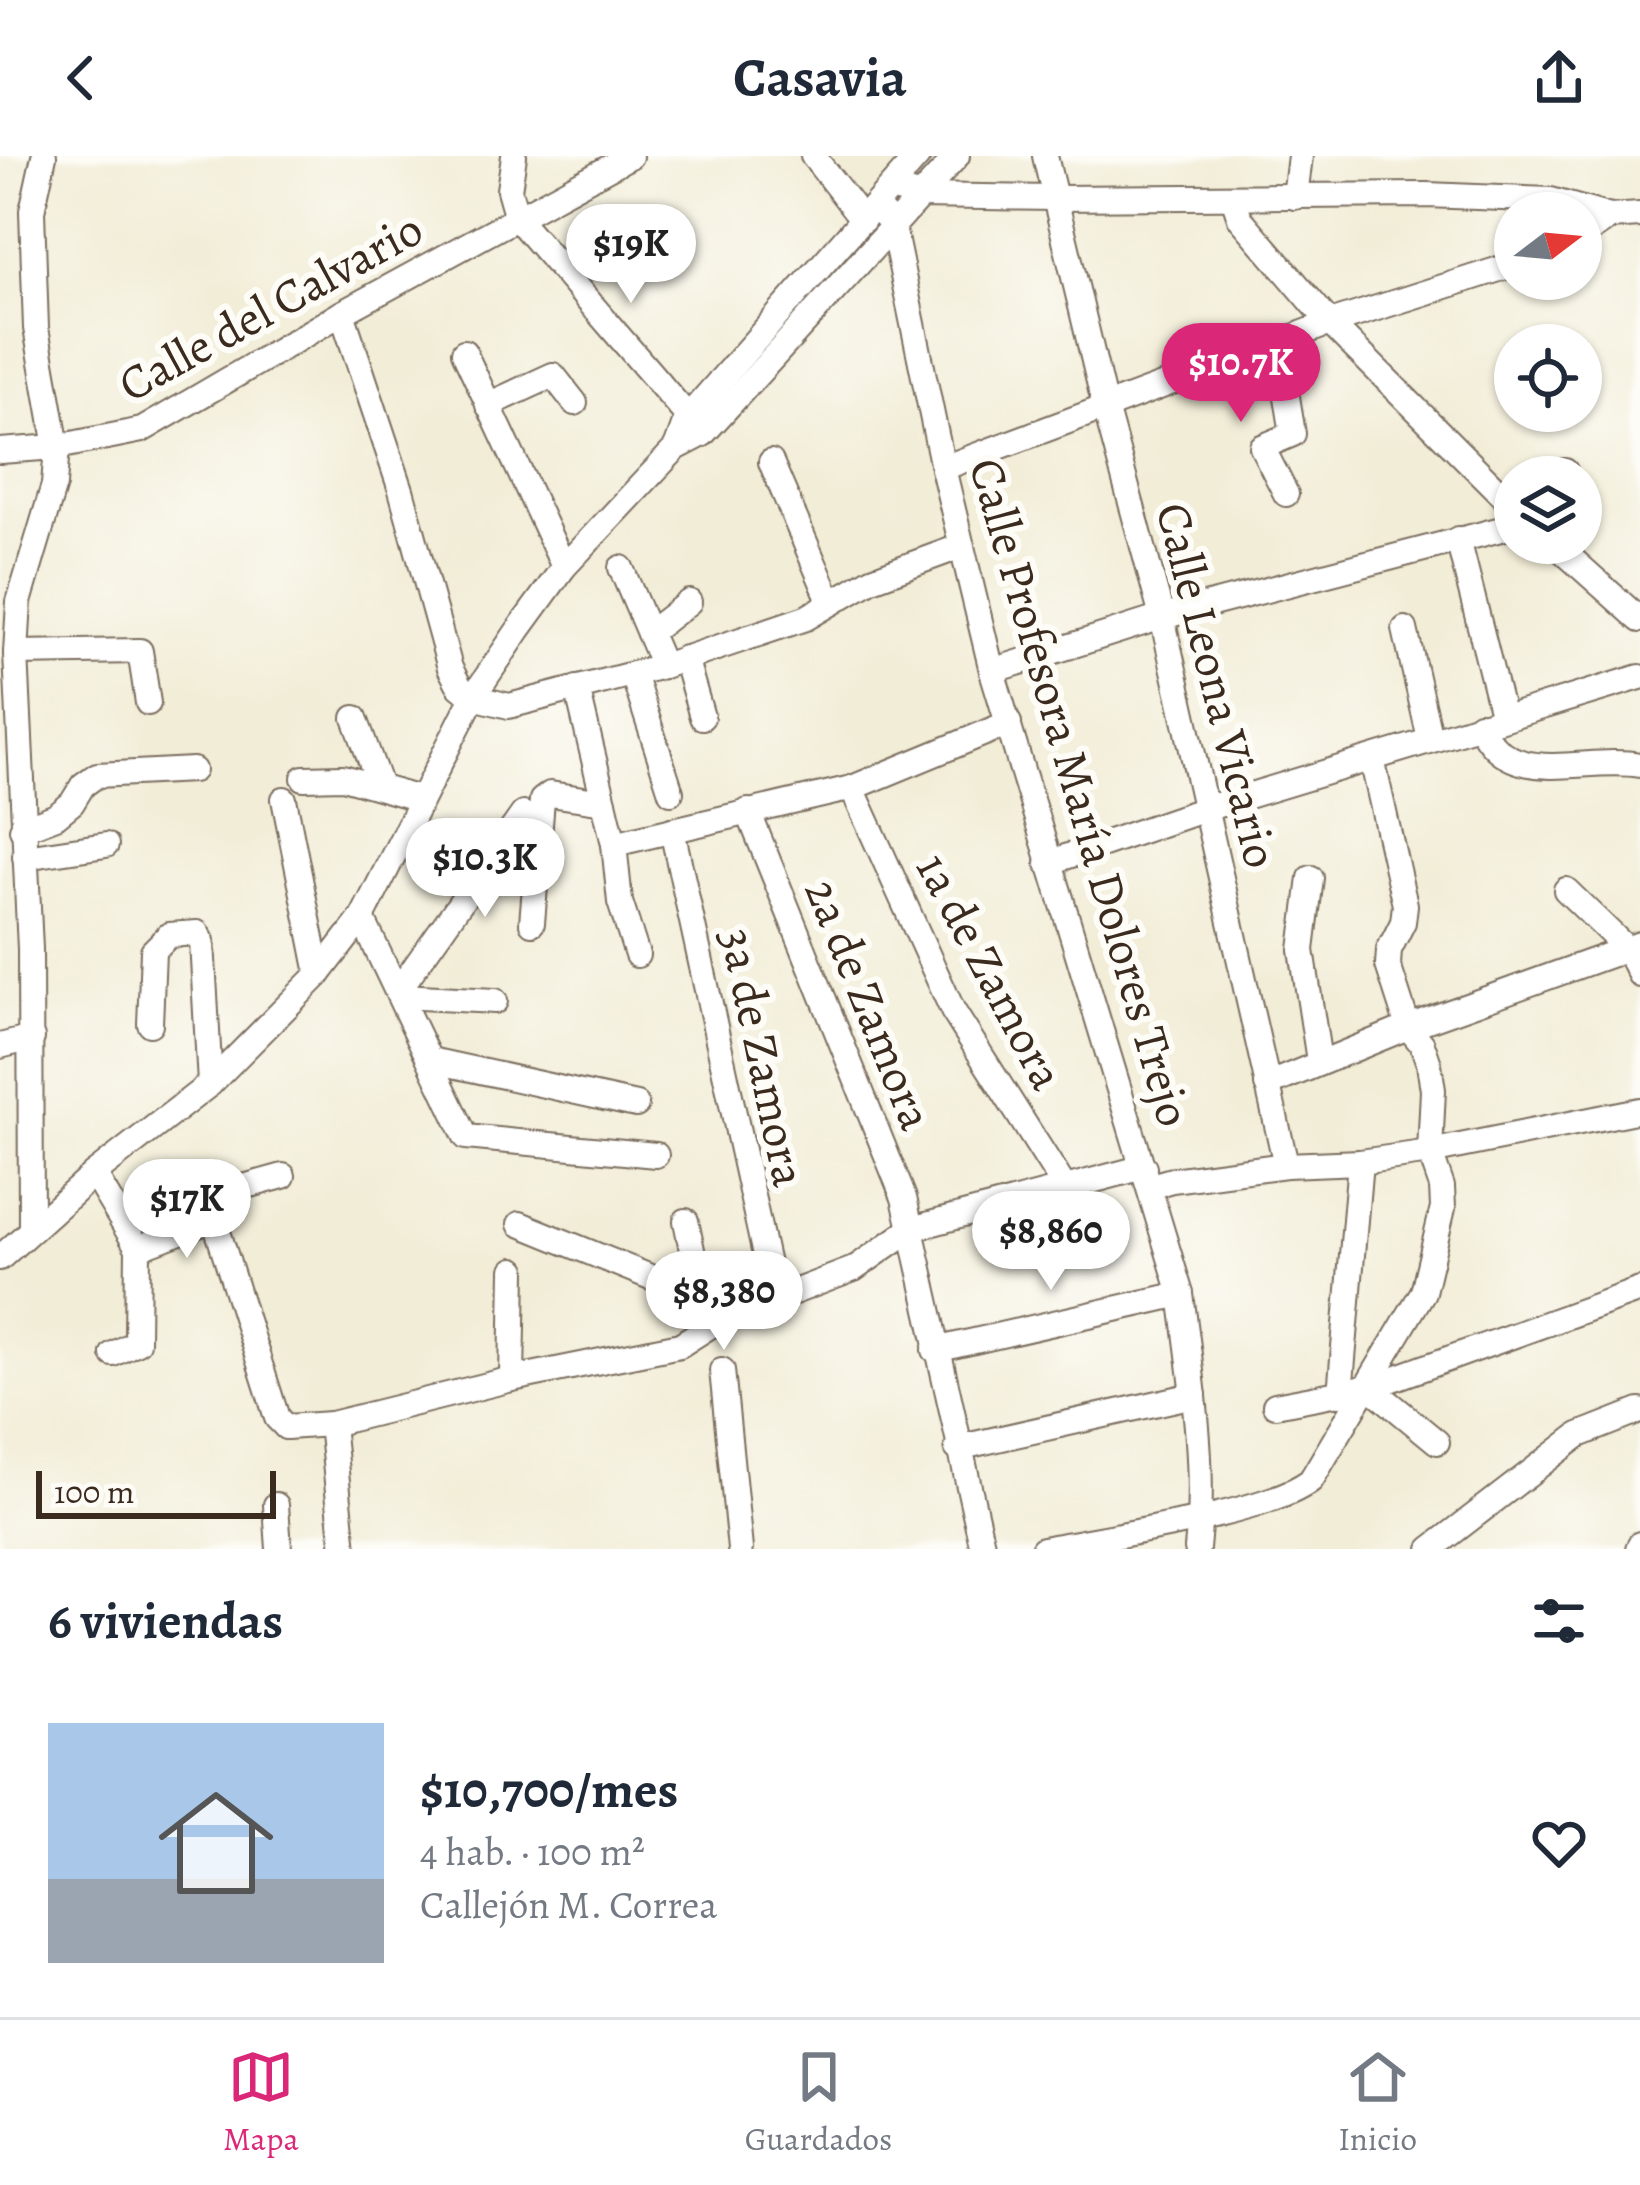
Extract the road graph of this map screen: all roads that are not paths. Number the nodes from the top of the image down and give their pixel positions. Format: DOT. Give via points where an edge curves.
graph roads {
  1 [pos="44,156"];
  2 [pos="514,156"];
  3 [pos="630,156"];
  4 [pos="813,156"];
  5 [pos="918,156"];
  6 [pos="957,156"];
  7 [pos="1045,156"];
  8 [pos="1300,156"];
  9 [pos="920,196"];
  10 [pos="1295,197"];
  11 [pos="1055,198"];
  12 [pos="1234,200"];
  13 [pos="881,210"];
  14 [pos="1640,214"];
  15 [pos="1610,217"];
  16 [pos="517,218"];
  17 [pos="1602,223"];
  18 [pos="1494,271"];
  19 [pos="342,313"];
  20 [pos="1330,322"];
  21 [pos="1278,341"];
  22 [pos="464,352"];
  23 [pos="575,403"];
  24 [pos="488,405"];
  25 [pos="1105,407"];
  26 [pos="695,426"];
  27 [pos="57,447"];
  28 [pos="0,451"];
  29 [pos="771,462"];
  30 [pos="944,468"];
  31 [pos="1494,487"];
  32 [pos="1286,494"];
  33 [pos="1494,531"];
  34 [pos="1458,539"];
  35 [pos="962,546"];
  36 [pos="1577,564"];
  37 [pos="564,568"];
  38 [pos="621,568"];
  39 [pos="689,602"];
  40 [pos="831,604"];
  41 [pos="1162,617"];
  42 [pos="1640,620"];
  43 [pos="1405,629"];
  44 [pos="649,633"];
  45 [pos="16,653"];
  46 [pos="674,662"];
  47 [pos="992,670"];
  48 [pos="633,674"];
  49 [pos="1640,677"];
  50 [pos="577,688"];
  51 [pos="473,697"];
  52 [pos="148,703"];
  53 [pos="702,716"];
  54 [pos="355,718"];
  55 [pos="1491,721"];
  56 [pos="1009,723"];
  57 [pos="9,725"];
  58 [pos="1430,739"];
  59 [pos="1372,758"];
  60 [pos="1640,765"];
  61 [pos="193,770"];
  62 [pos="304,778"];
  63 [pos="380,786"];
  64 [pos="852,788"];
  65 [pos="10,790"];
  66 [pos="671,792"];
  67 [pos="284,799"];
  68 [pos="420,799"];
  69 [pos="604,802"];
  70 [pos="1208,808"];
  71 [pos="748,812"];
  72 [pos="523,814"];
  73 [pos="22,829"];
  74 [pos="672,830"];
  75 [pos="614,844"];
  76 [pos="106,845"];
  77 [pos="25,857"];
  78 [pos="1048,863"];
  79 [pos="1311,878"];
  80 [pos="1566,890"];
  81 [pos="362,918"];
  82 [pos="532,923"];
  83 [pos="1633,946"];
  84 [pos="637,956"];
  85 [pos="319,974"];
  86 [pos="1640,975"];
  87 [pos="400,994"];
  88 [pos="495,1001"];
  89 [pos="150,1024"];
  90 [pos="1408,1027"];
  91 [pos="32,1038"];
  92 [pos="0,1046"];
  93 [pos="430,1060"];
  94 [pos="1319,1061"];
  95 [pos="209,1084"];
  96 [pos="1267,1084"];
  97 [pos="636,1105"];
  98 [pos="1634,1117"];
  99 [pos="1430,1152"];
  100 [pos="656,1155"];
  101 [pos="1360,1162"];
  102 [pos="1286,1165"];
  103 [pos="94,1174"];
  104 [pos="283,1176"];
  105 [pos="1148,1177"];
  106 [pos="1065,1188"];
  107 [pos="214,1219"];
  108 [pos="686,1221"];
  109 [pos="520,1224"];
  110 [pos="32,1228"];
  111 [pos="911,1229"];
  112 [pos="138,1248"];
  113 [pos="0,1258"];
  114 [pos="514,1270"];
  115 [pos="1640,1290"];
  116 [pos="1181,1294"];
  117 [pos="702,1298"];
  118 [pos="775,1301"];
  119 [pos="716,1322"];
  120 [pos="935,1350"];
  121 [pos="113,1354"];
  122 [pos="722,1370"];
  123 [pos="512,1379"];
  124 [pos="1370,1387"];
  125 [pos="1340,1394"];
  126 [pos="1194,1395"];
  127 [pos="1275,1405"];
  128 [pos="1640,1412"];
  129 [pos="331,1424"];
  130 [pos="1437,1442"];
  131 [pos="957,1448"];
  132 [pos="275,1505"];
  133 [pos="1201,1517"];
  134 [pos="1463,1537"];
  135 [pos="279,1549"];
  136 [pos="344,1549"];
  137 [pos="740,1549"];
  138 [pos="983,1549"];
  139 [pos="1042,1549"];
  140 [pos="1197,1549"];
  141 [pos="1431,1549"];
  1 -- 27 [label="street" via="32,211 36,328"];
  2 -- 16 [label="street" via="508,190"];
  3 -- 16 [label="street, Calle del Calvario"];
  4 -- 13 [label="street"];
  5 -- 13 [label="street"];
  6 -- 9 [label="street"];
  7 -- 11 [label="street, Calle Leona Vicario"];
  8 -- 10 [label="street"];
  9 -- 11 [label="street"];
  9 -- 13 [label="street"];
  10 -- 12 [label="street"];
  10 -- 15 [label="street" via="1551,200"];
  11 -- 12 [label="street"];
  11 -- 25 [label="street, Calle Leona Vicario"];
  12 -- 20 [label="street" via="1240,218"];
  13 -- 26 [label="street"];
  13 -- 30 [label="street, Calle Profesora María Dolores Trejo"];
  14 -- 15 [label="street"];
  15 -- 17 [label="street"];
  16 -- 19 [label="street, Calle del Calvario"];
  16 -- 26 [label="street"];
  18 -- 20 [label="street"];
  19 -- 27 [label="street, Calle del Calvario" via="142,430"];
  19 -- 51 [label="street" via="450,668"];
  20 -- 21 [label="street"];
  20 -- 31 [label="street"];
  21 -- 25 [label="street"];
  21 -- 32 [label="street" via="1293,434 1262,447"];
  22 -- 24 [label="street"];
  23 -- 24 [label="street" via="553,375"];
  24 -- 37 [label="street"];
  25 -- 30 [label="street"];
  25 -- 41 [label="street, Calle Leona Vicario"];
  26 -- 37 [label="street"];
  27 -- 28 [label="street, Calle del Calvario"];
  27 -- 45 [label="street" via="55,485 19,602"];
  29 -- 40 [label="street"];
  30 -- 35 [label="street, Calle Profesora María Dolores Trejo"];
  33 -- 34 [label="street"];
  34 -- 41 [label="street"];
  34 -- 55 [label="street"];
  35 -- 40 [label="street"];
  35 -- 47 [label="street, Calle Profesora María Dolores Trejo"];
  36 -- 42 [label="street"];
  37 -- 51 [label="street"];
  38 -- 44 [label="street"];
  39 -- 44 [label="street"];
  40 -- 46 [label="street"];
  41 -- 47 [label="street"];
  41 -- 70 [label="street, Calle Leona Vicario"];
  43 -- 58 [label="street"];
  44 -- 46 [label="street"];
  45 -- 52 [label="street" via="140,651"];
  45 -- 57 [label="street"];
  46 -- 48 [label="street"];
  46 -- 53 [label="street"];
  47 -- 56 [label="street, Calle Profesora María Dolores Trejo"];
  48 -- 50 [label="street"];
  48 -- 66 [label="street"];
  49 -- 55 [label="street"];
  50 -- 51 [label="street" via="509,706"];
  50 -- 69 [label="street"];
  51 -- 68 [label="street"];
  54 -- 63 [label="street"];
  55 -- 58 [label="street"];
  55 -- 60 [label="street" via="1488,744 1508,760"];
  56 -- 64 [label="street"];
  56 -- 78 [label="street, Calle Profesora María Dolores Trejo"];
  57 -- 65 [label="street"];
  58 -- 59 [label="street"];
  59 -- 70 [label="street"];
  59 -- 90 [label="street" via="1405,905 1388,965"];
  61 -- 73 [label="street" via="97,775 56,816"];
  62 -- 63 [label="street"];
  63 -- 68 [label="street"];
  64 -- 71 [label="street"];
  64 -- 106 [label="street, 1a de Zamora" via="953,1011"];
  65 -- 73 [label="street"];
  67 -- 85 [label="street"];
  68 -- 81 [label="street"];
  69 -- 75 [label="street"];
  69 -- 82 [label="street" via="550,794 542,800"];
  70 -- 78 [label="street"];
  70 -- 96 [label="street, Calle Leona Vicario"];
  71 -- 74 [label="street"];
  71 -- 111 [label="street, 2a de Zamora"];
  72 -- 87 [label="street"];
  73 -- 77 [label="street"];
  74 -- 75 [label="street"];
  74 -- 118 [label="street, 3a de Zamora"];
  75 -- 84 [label="street"];
  76 -- 77 [label="street"];
  77 -- 91 [label="street"];
  78 -- 105 [label="street, Calle Profesora María Dolores Trejo"];
  79 -- 94 [label="street" via="1302,950"];
  80 -- 83 [label="street"];
  81 -- 85 [label="street"];
  81 -- 87 [label="street"];
  83 -- 86 [label="street"];
  83 -- 90 [label="street"];
  85 -- 95 [label="street"];
  87 -- 88 [label="street"];
  87 -- 93 [label="street"];
  89 -- 95 [label="street" via="153,951 169,934 196,933"];
  90 -- 94 [label="street"];
  90 -- 99 [label="street" via="1430,1064"];
  91 -- 92 [label="street"];
  91 -- 110 [label="street"];
  93 -- 97 [label="street"];
  93 -- 100 [label="street" via="466,1137"];
  94 -- 96 [label="street"];
  95 -- 103 [label="street"];
  96 -- 102 [label="street, Calle Leona Vicario"];
  98 -- 99 [label="street"];
  99 -- 101 [label="street"];
  99 -- 124 [label="street" via="1443,1208 1433,1260"];
  101 -- 102 [label="street"];
  101 -- 125 [label="street"];
  102 -- 105 [label="street"];
  103 -- 110 [label="street"];
  103 -- 112 [label="street"];
  104 -- 107 [label="street" via="229,1190"];
  105 -- 106 [label="street"];
  105 -- 116 [label="street, Calle Profesora María Dolores Trejo"];
  106 -- 111 [label="street"];
  107 -- 112 [label="street"];
  107 -- 129 [label="street" via="282,1438"];
  108 -- 117 [label="street"];
  109 -- 117 [label="street"];
  110 -- 113 [label="street"];
  111 -- 118 [label="street" via="854,1269"];
  111 -- 120 [label="street, 2a de Zamora"];
  112 -- 121 [label="street" via="137,1342"];
  114 -- 123 [label="street"];
  115 -- 124 [label="street"];
  116 -- 120 [label="street"];
  116 -- 126 [label="street, Calle Profesora María Dolores Trejo"];
  117 -- 119 [label="street"];
  118 -- 119 [label="street"];
  119 -- 123 [label="street" via="680,1345"];
  120 -- 131 [label="street, 2a de Zamora"];
  122 -- 137 [label="street"];
  123 -- 129 [label="street"];
  124 -- 125 [label="street"];
  124 -- 130 [label="street"];
  124 -- 133 [label="street" via="1296,1492"];
  125 -- 127 [label="street"];
  126 -- 131 [label="street"];
  126 -- 133 [label="street, Calle Profesora María Dolores Trejo"];
  128 -- 134 [label="street" via="1579,1435"];
  129 -- 136 [label="street"];
  131 -- 138 [label="street, 2a de Zamora"];
  132 -- 135 [label="street"];
  133 -- 139 [label="street"];
  133 -- 140 [label="street, Calle Profesora María Dolores Trejo"];
  134 -- 141 [label="street"];
}
